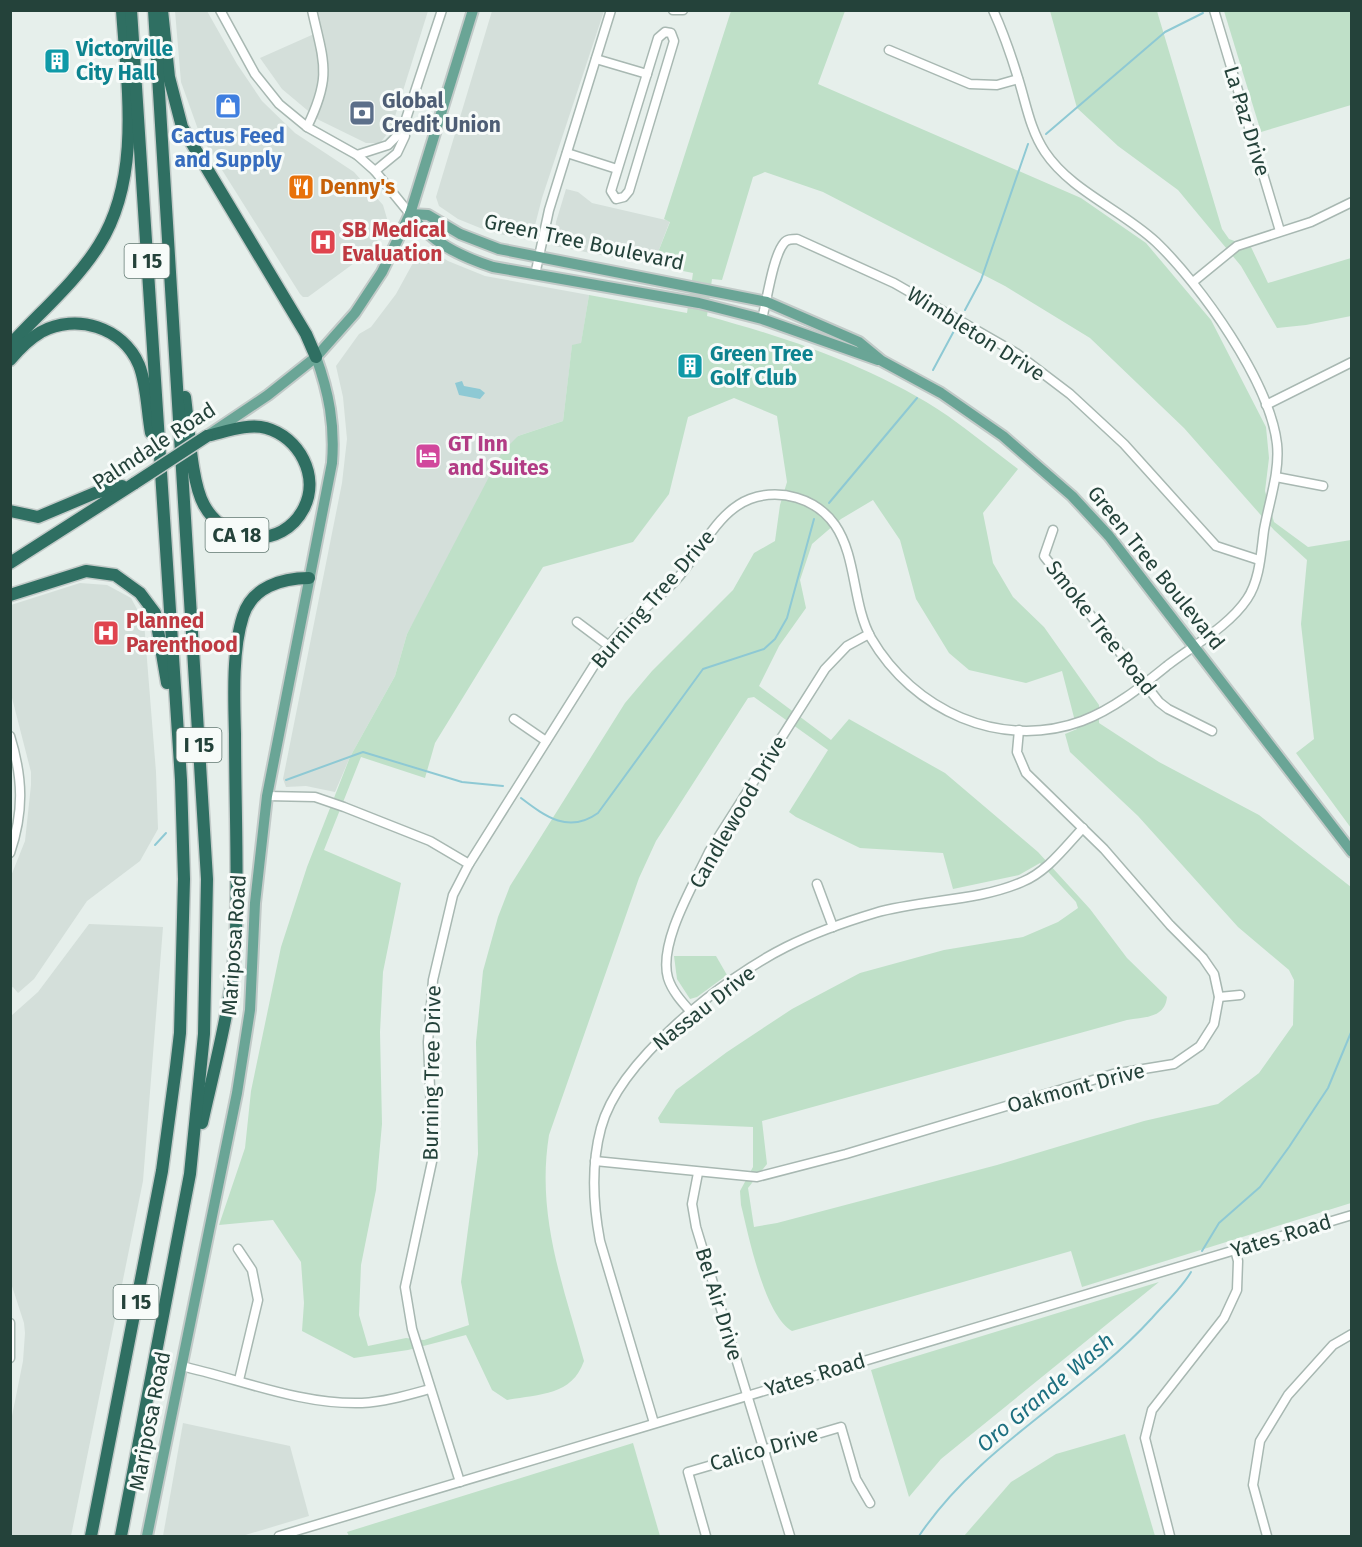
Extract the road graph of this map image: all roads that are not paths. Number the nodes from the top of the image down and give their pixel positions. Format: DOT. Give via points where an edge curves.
graph roads {
  1 [pos="122,10"];
  2 [pos="131,10"];
  3 [pos="154,10"];
  4 [pos="162,10"];
  5 [pos="220,10"];
  6 [pos="312,10"];
  7 [pos="442,10"];
  8 [pos="473,10"];
  9 [pos="611,10"];
  10 [pos="673,10"];
  11 [pos="683,10"];
  12 [pos="993,10"];
  13 [pos="1214,10"];
  14 [pos="889,50"];
  15 [pos="596,59"];
  16 [pos="648,74"];
  17 [pos="1018,79"];
  18 [pos="308,127"];
  19 [pos="402,131"];
  20 [pos="567,153"];
  21 [pos="357,154"];
  22 [pos="617,169"];
  23 [pos="375,171"];
  24 [pos="1352,202"];
  25 [pos="410,214"];
  26 [pos="1280,231"];
  27 [pos="538,256"];
  28 [pos="535,275"];
  29 [pos="1192,282"];
  30 [pos="767,302"];
  31 [pos="173,315"];
  32 [pos="762,319"];
  33 [pos="10,345"];
  34 [pos="316,357"];
  35 [pos="10,360"];
  36 [pos="882,361"];
  37 [pos="1352,362"];
  38 [pos="1266,405"];
  39 [pos="207,436"];
  40 [pos="1276,477"];
  41 [pos="135,483"];
  42 [pos="1323,486"];
  43 [pos="10,511"];
  44 [pos="162,512"];
  45 [pos="1053,530"];
  46 [pos="1259,560"];
  47 [pos="10,563"];
  48 [pos="309,578"];
  49 [pos="10,595"];
  50 [pos="577,622"];
  51 [pos="869,634"];
  52 [pos="1194,645"];
  53 [pos="609,646"];
  54 [pos="1143,684"];
  55 [pos="514,719"];
  56 [pos="1019,730"];
  57 [pos="1212,731"];
  58 [pos="10,736"];
  59 [pos="546,741"];
  60 [pos="181,780"];
  61 [pos="267,796"];
  62 [pos="1083,828"];
  63 [pos="1352,852"];
  64 [pos="10,854"];
  65 [pos="470,864"];
  66 [pos="817,884"];
  67 [pos="833,927"];
  68 [pos="1240,996"];
  69 [pos="1219,997"];
  70 [pos="691,1012"];
  71 [pos="595,1161"];
  72 [pos="698,1173"];
  73 [pos="190,1174"];
  74 [pos="1352,1215"];
  75 [pos="238,1249"];
  76 [pos="1235,1250"];
  77 [pos="10,1323"];
  78 [pos="1352,1334"];
  79 [pos="10,1358"];
  80 [pos="181,1366"];
  81 [pos="238,1380"];
  82 [pos="430,1389"];
  83 [pos="746,1396"];
  84 [pos="654,1424"];
  85 [pos="763,1449"];
  86 [pos="460,1482"];
  87 [pos="870,1503"];
  88 [pos="91,1536"];
  89 [pos="121,1536"];
  90 [pos="147,1536"];
  91 [pos="279,1536"];
  92 [pos="706,1536"];
  93 [pos="790,1536"];
  94 [pos="1170,1536"];
  95 [pos="1267,1536"];
  1 -- 33 [label="highway" via="127,142 125,177 116,212 87,262"];
  2 -- 44 [label="highway, I 15"];
  3 -- 31 [label="highway, I 15"];
  4 -- 34 [label="highway" via="169,77 182,127"];
  5 -- 18 [label="street" via="267,90 288,113"];
  6 -- 18 [label="street" via="326,73"];
  7 -- 19 [label="street"];
  8 -- 25 [label="main road, Palmdale Road"];
  9 -- 15 [label="street"];
  10 -- 11 [label="street"];
  12 -- 17 [label="street, Burning Tree Drive"];
  13 -- 26 [label="street, La Paz Drive"];
  14 -- 17 [label="street" via="970,84 997,85"];
  15 -- 16 [label="street"];
  15 -- 20 [label="street"];
  16 -- 22 [label="street"];
  16 -- 22 [label="street" via="658,38 665,32 671,33 674,41 628,191 620,199 611,191"];
  17 -- 29 [label="street, Burning Tree Drive" via="1036,135 1052,161 1152,239"];
  18 -- 21 [label="street"];
  19 -- 21 [label="street" via="388,146"];
  19 -- 23 [label="street" via="405,136 401,147"];
  20 -- 22 [label="street"];
  20 -- 27 [label="street"];
  21 -- 23 [label="street"];
  23 -- 25 [label="street"];
  24 -- 26 [label="street" via="1311,222"];
  25 -- 27 [label="main road, Green Tree Boulevard" via="428,215 481,243"];
  25 -- 28 [label="main road, Green Tree Boulevard" via="424,233 464,256 493,267"];
  25 -- 34 [label="main road, Palmdale Road" via="369,294"];
  26 -- 29 [label="street" via="1237,246"];
  27 -- 28 [label="street"];
  27 -- 30 [label="main road, Green Tree Boulevard"];
  28 -- 32 [label="main road, Green Tree Boulevard" via="699,303"];
  29 -- 38 [label="street, Burning Tree Drive" via="1221,320"];
  30 -- 32 [label="street, Wimbleton Drive"];
  30 -- 36 [label="main road, Green Tree Boulevard" via="859,342"];
  30 -- 46 [label="street, Wimbleton Drive" via="784,243 797,238 894,284 1016,353 1124,444 1216,546"];
  31 -- 39 [label="highway, CA 18" via="203,504 213,519 238,536 266,537 295,520 304,509 309,485 304,459 288,440 254,426"];
  31 -- 73 [label="highway, I 15" via="207,879 204,1034"];
  32 -- 36 [label="main road, Green Tree Boulevard"];
  34 -- 39 [label="main road, Palmdale Road"];
  34 -- 48 [label="main road, Mariposa Road" via="334,434 327,492"];
  35 -- 44 [label="highway" via="36,335 67,324 100,328 126,346 142,377"];
  36 -- 52 [label="main road, Green Tree Boulevard" via="941,393 1038,465 1109,536"];
  37 -- 38 [label="street"];
  38 -- 40 [label="street, Burning Tree Drive" via="1277,442"];
  39 -- 41 [label="highway, Palmdale Road, bridge"];
  40 -- 42 [label="street"];
  40 -- 46 [label="street, Burning Tree Drive"];
  41 -- 43 [label="highway" via="95,493 51,514 26,516"];
  41 -- 47 [label="highway, Palmdale Road"];
  44 -- 60 [label="highway, I 15"];
  45 -- 54 [label="street, Smoke Tree Road" via="1044,556"];
  46 -- 52 [label="street, Burning Tree Drive" via="1245,602"];
  48 -- 61 [label="main road, Mariposa Road"];
  48 -- 73 [label="highway" via="288,578 271,584 250,603 243,616 234,681 236,932 228,1008"];
  49 -- 60 [label="highway" via="86,571 115,575 140,593 155,613 159,630"];
  50 -- 53 [label="street"];
  51 -- 53 [label="street, Burning Tree Drive" via="835,526 814,505 774,494 747,500 732,509 677,578"];
  51 -- 56 [label="street, Burning Tree Drive" via="899,676 938,708 975,724"];
  51 -- 70 [label="street, Candlewood Drive" via="847,646 825,669 709,852 666,956 672,987"];
  52 -- 54 [label="street, Burning Tree Drive"];
  52 -- 63 [label="main road, Green Tree Boulevard"];
  53 -- 59 [label="street, Burning Tree Drive"];
  54 -- 56 [label="street, Burning Tree Drive" via="1082,721"];
  54 -- 57 [label="street, Smoke Tree Road" via="1168,709"];
  55 -- 59 [label="street"];
  56 -- 62 [label="street, Oakmont Drive" via="1017,752 1026,773"];
  58 -- 64 [label="street" via="19,765 22,800"];
  59 -- 65 [label="street, Burning Tree Drive"];
  60 -- 88 [label="highway, I 15" via="184,879 177,1067 162,1171"];
  61 -- 65 [label="street" via="315,797 430,841"];
  61 -- 80 [label="main road, Mariposa Road" via="255,903 250,1010 237,1094"];
  62 -- 67 [label="street, Nassau Drive" via="1047,866 1023,882 990,892 878,912"];
  62 -- 69 [label="street, Oakmont Drive" via="1203,958 1214,974"];
  65 -- 82 [label="street, Burning Tree Drive" via="453,895 433,980 428,1042 433,1157 405,1287 410,1321"];
  66 -- 67 [label="street"];
  67 -- 70 [label="street, Nassau Drive" via="784,948"];
  68 -- 69 [label="street"];
  69 -- 72 [label="street, Oakmont Drive" via="1214,1024 1200,1046 1174,1064 1113,1074 757,1177"];
  70 -- 71 [label="street, Nassau Drive" via="644,1055 618,1091 601,1127"];
  71 -- 72 [label="street, Oakmont Drive"];
  71 -- 84 [label="street, Nassau Drive" via="594,1198 600,1241"];
  72 -- 83 [label="street, Bel Air Drive" via="692,1204 696,1227"];
  73 -- 89 [label="highway, I 15"];
  74 -- 76 [label="street, Yates Road"];
  75 -- 81 [label="street" via="252,1270 258,1300"];
  76 -- 83 [label="street, Yates Road"];
  76 -- 94 [label="street" via="1237,1290 1224,1318 1152,1410 1144,1438"];
  77 -- 79 [label="street"];
  78 -- 95 [label="street" via="1333,1345 1288,1395 1260,1441 1253,1485"];
  80 -- 81 [label="street"];
  80 -- 90 [label="main road, Mariposa Road"];
  81 -- 82 [label="street" via="303,1398 335,1402 372,1402"];
  82 -- 86 [label="street, Burning Tree Drive"];
  83 -- 84 [label="street, Yates Road"];
  83 -- 85 [label="street, Bel Air Drive"];
  84 -- 86 [label="street, Yates Road"];
  85 -- 87 [label="street, Calico Drive" via="841,1427 856,1479"];
  85 -- 92 [label="street, Calico Drive" via="688,1472"];
  85 -- 93 [label="street, Bel Air Drive"];
  86 -- 91 [label="street, Yates Road"];
}
